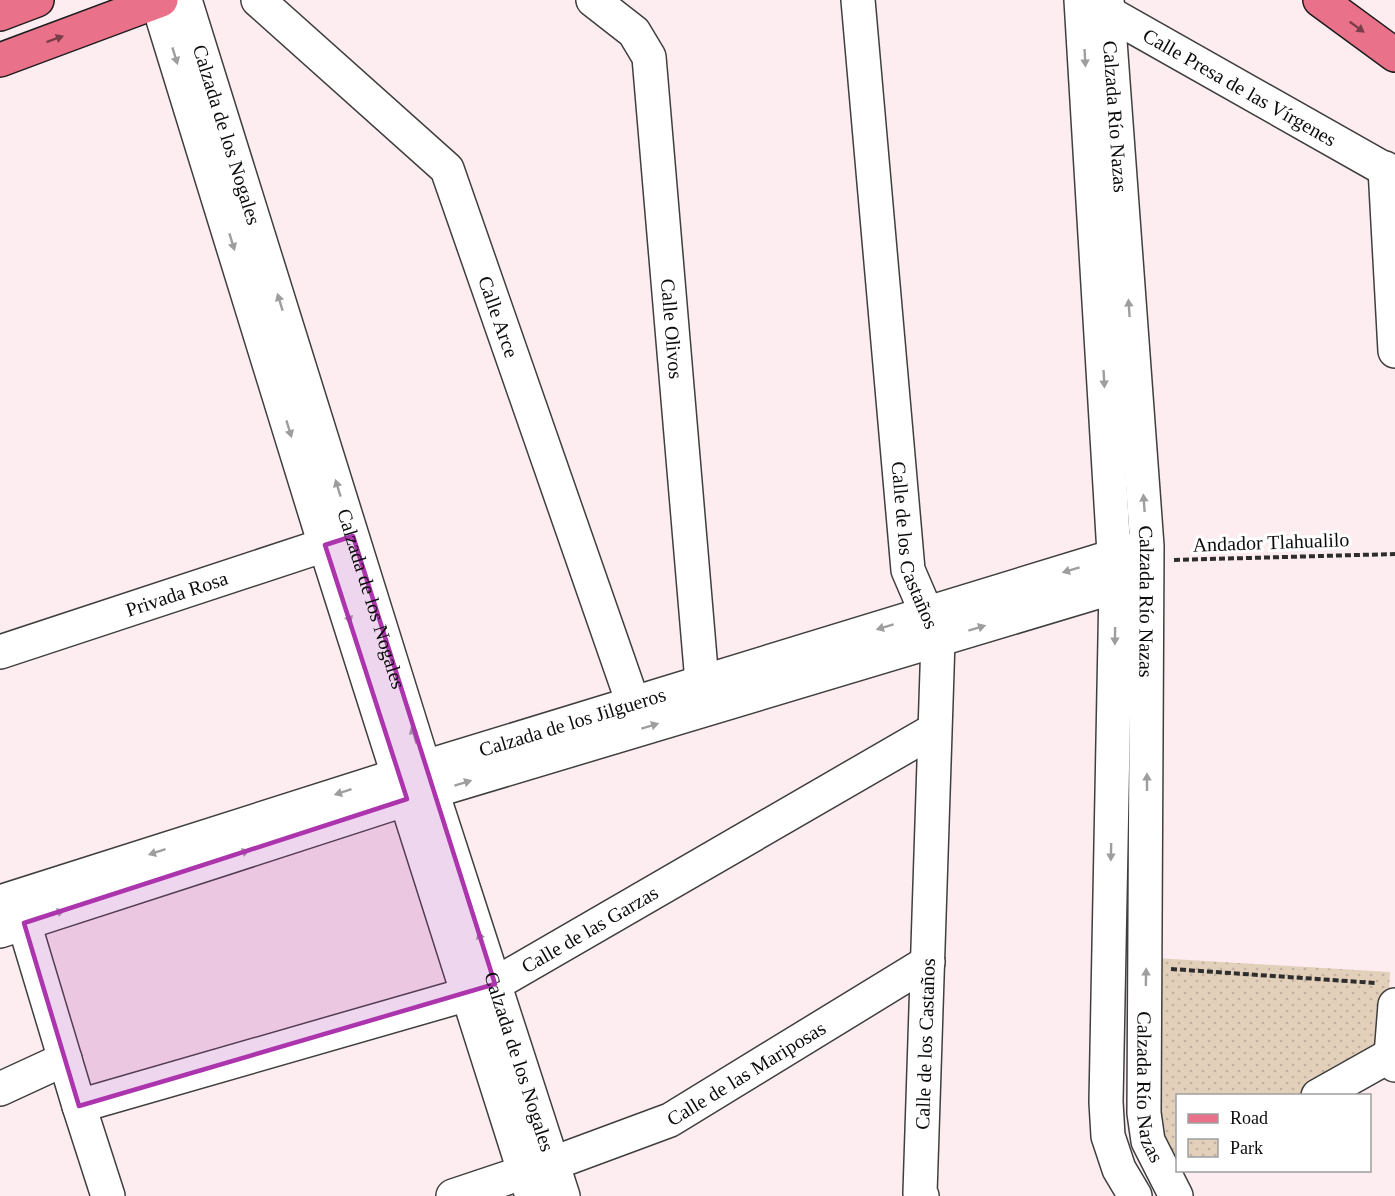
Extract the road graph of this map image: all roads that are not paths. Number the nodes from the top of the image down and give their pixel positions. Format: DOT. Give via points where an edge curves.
graph roads {
  1 [pos="37,0"];
  2 [pos="165,0"];
  3 [pos="258,0"];
  4 [pos="593,0"];
  5 [pos="858,0"];
  6 [pos="1320,0"];
  7 [pos="1095,3"];
  8 [pos="0,14"];
  9 [pos="1395,55"];
  10 [pos="0,60"];
  11 [pos="1390,172"];
  12 [pos="1395,351"];
  13 [pos="339,540"];
  14 [pos="1147,561"];
  15 [pos="1115,571"];
  16 [pos="932,627"];
  17 [pos="0,652"];
  18 [pos="702,682"];
  19 [pos="633,703"];
  20 [pos="934,730"];
  21 [pos="416,783"];
  22 [pos="0,902"];
  23 [pos="12,927"];
  24 [pos="928,962"];
  25 [pos="482,989"];
  26 [pos="1389,994"];
  27 [pos="65,1059"];
  28 [pos="1393,1060"];
  29 [pos="0,1089"];
  30 [pos="1320,1094"];
  31 [pos="79,1106"];
  32 [pos="537,1177"];
  33 [pos="1175,1182"];
  34 [pos="98,1193"];
  35 [pos="919,1195"];
  36 [pos="453,1196"];
  37 [pos="563,1196"];
  38 [pos="1135,1196"];
  1 -- 8 [label="main road"];
  10 -- 2 [label="main road, one-way"];
  2 -- 13 [label="street, Calzada de los Nogales"];
  3 -- 19 [label="street, Calle Arce" via="447,169"];
  4 -- 18 [label="street, Calle Olivos" via="634,32 649,57"];
  5 -- 16 [label="street, Calle de los Castaños" via="908,570"];
  6 -- 9 [label="main road, one-way"];
  7 -- 11 [label="street, Calle Presa de las Vírgenes"];
  14 -- 7 [label="street, Calzada Río Nazas, one-way"];
  7 -- 15 [label="street, Calzada Río Nazas, one-way"];
  11 -- 12 [label="street"];
  13 -- 17 [label="street, Privada Rosa"];
  13 -- 21 [label="street, Calzada de los Nogales"];
  14 -- 15 [label="street, Calzada de los Jilgueros"];
  33 -- 14 [label="street, Calzada Río Nazas, one-way" via="1148,1141 1144,1113"];
  15 -- 16 [label="street, Calzada de los Jilgueros"];
  15 -- 38 [label="street, Calzada Río Nazas, one-way" via="1106,1102 1108,1136 1119,1169"];
  16 -- 18 [label="street, Calzada de los Jilgueros, one-way"];
  16 -- 20 [label="street, Calle de los Castaños"];
  21 -- 16 [label="street, Calzada de los Jilgueros, one-way"];
  18 -- 19 [label="street, Calzada de los Jilgueros"];
  19 -- 21 [label="street, Calzada de los Jilgueros"];
  20 -- 24 [label="street, Calle de los Castaños"];
  20 -- 25 [label="street, Calle de las Garzas"];
  21 -- 22 [label="street, Calzada de los Jilgueros, one-way"];
  23 -- 21 [label="street, Calzada de los Jilgueros, one-way"];
  21 -- 25 [label="street, Calzada de los Nogales"];
  23 -- 27 [label="street"];
  24 -- 32 [label="street, Calle de las Mariposas" via="670,1120"];
  24 -- 35 [label="street, Calle de los Castaños"];
  25 -- 31 [label="street, Calle de las Garzas"];
  25 -- 32 [label="street, Calzada de los Nogales"];
  26 -- 28 [label="street"];
  27 -- 29 [label="street"];
  27 -- 31 [label="street"];
  28 -- 30 [label="street"];
  31 -- 34 [label="street"];
  32 -- 36 [label="street, Calle de las Mariposas"];
  32 -- 37 [label="street, Calzada de los Nogales"];
}
